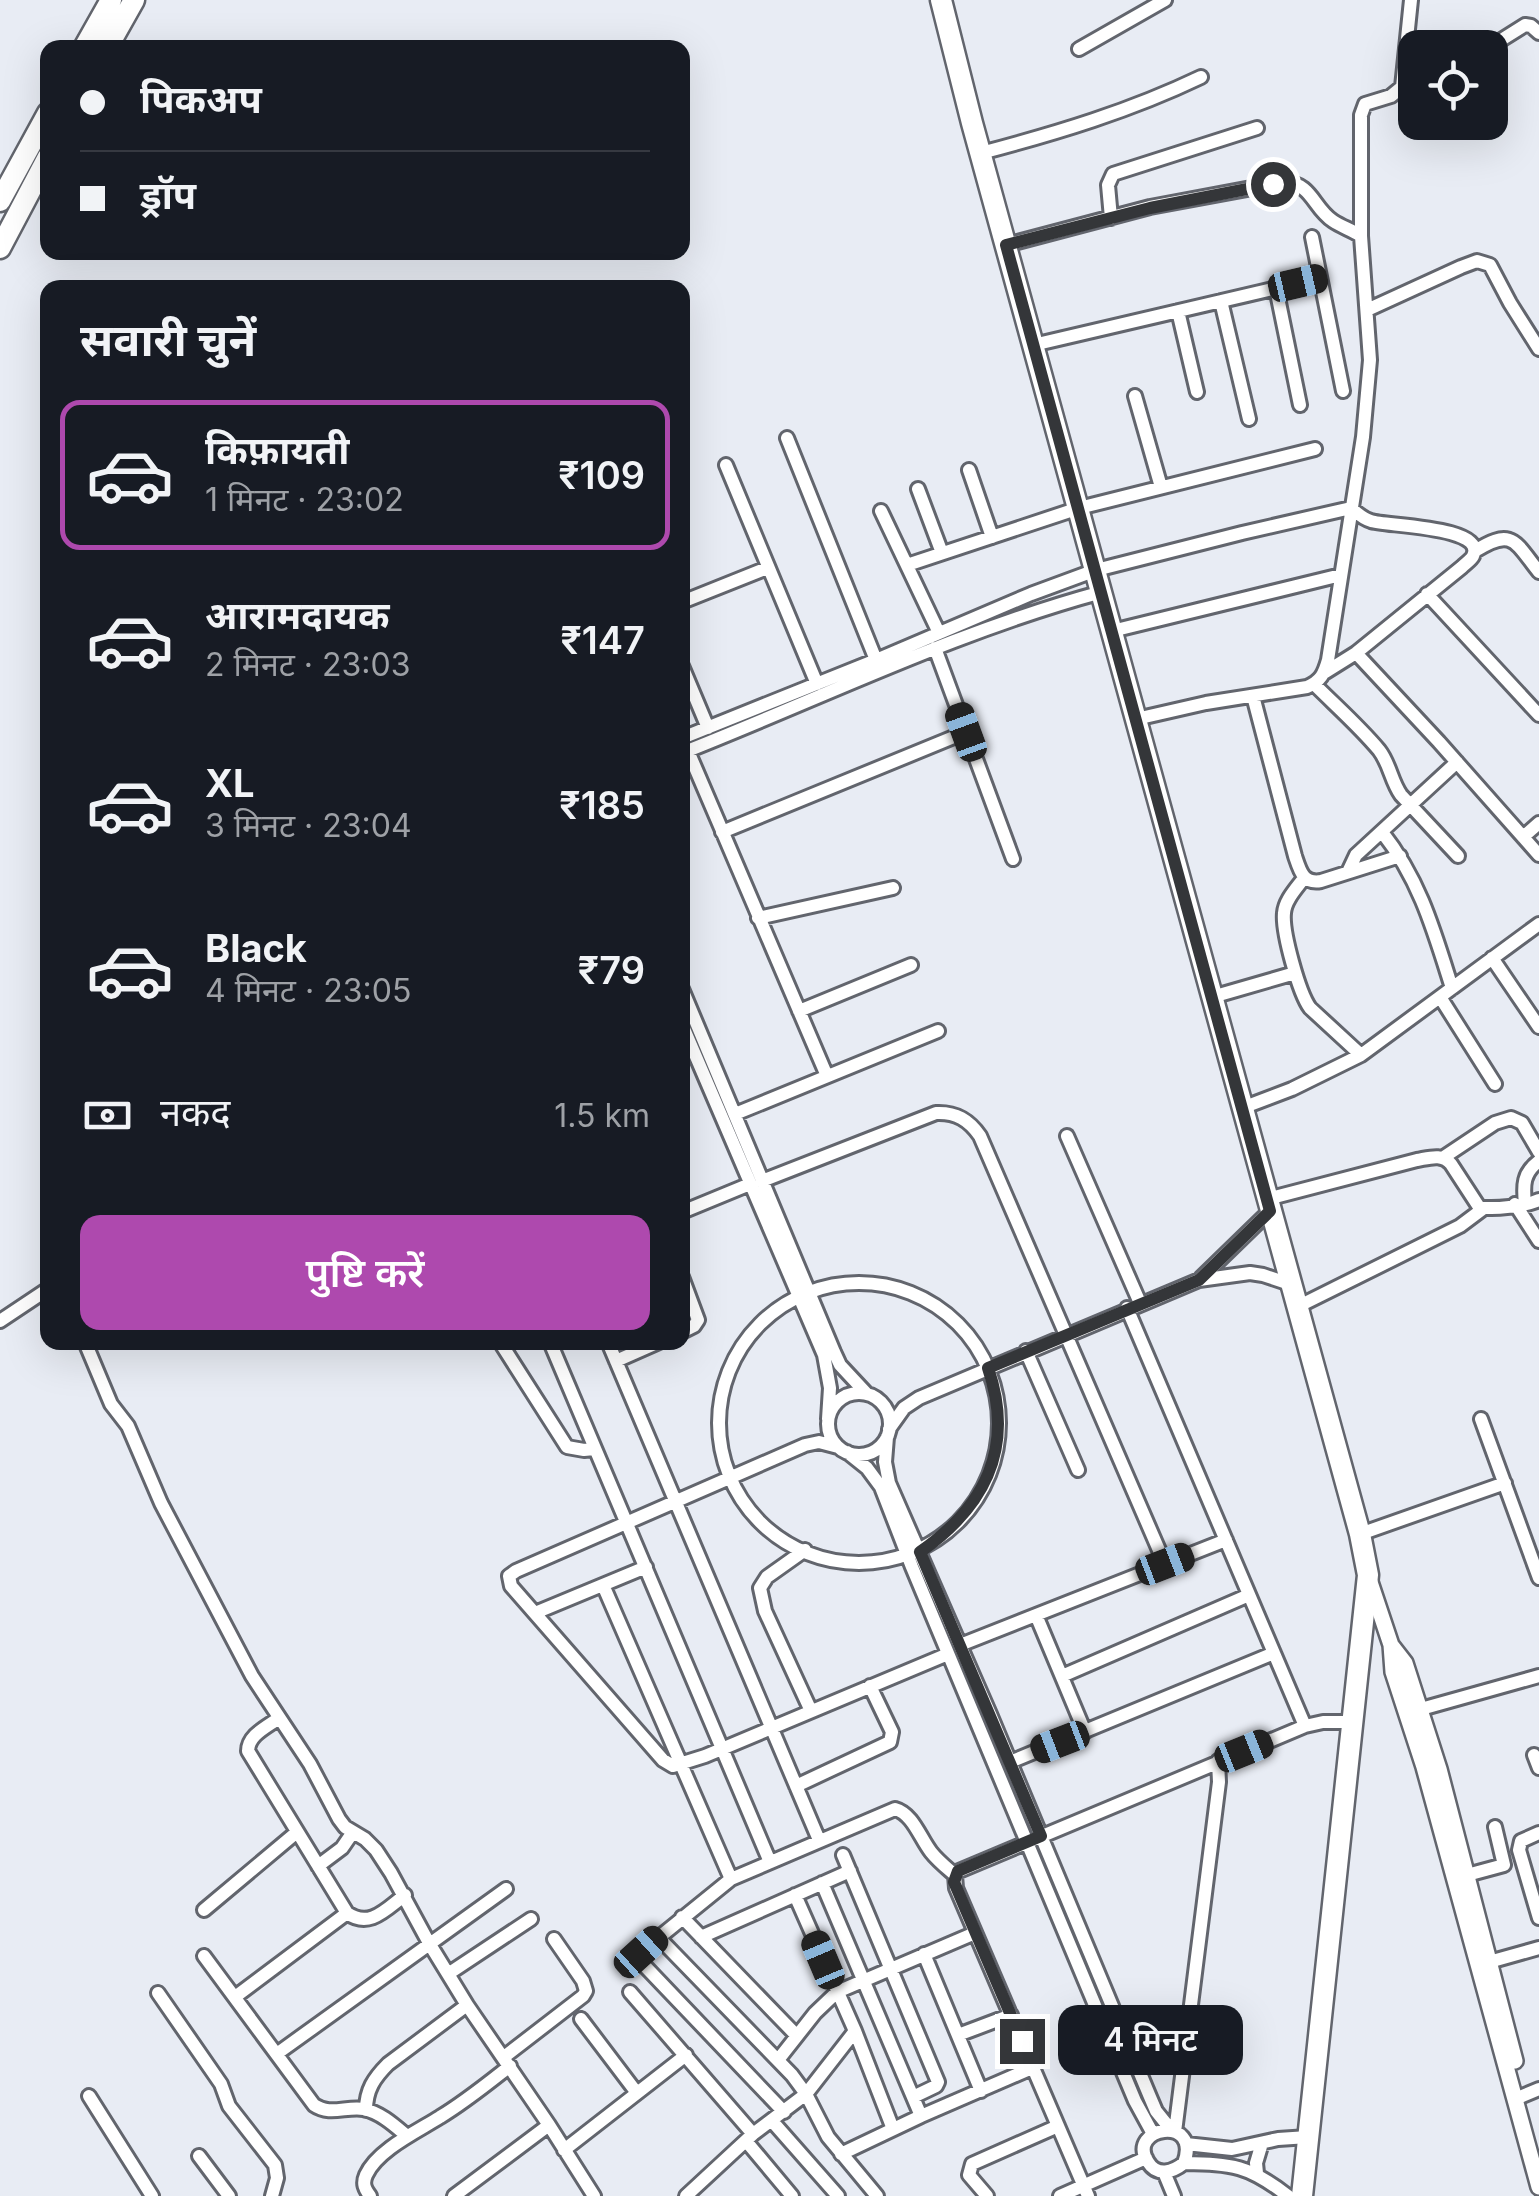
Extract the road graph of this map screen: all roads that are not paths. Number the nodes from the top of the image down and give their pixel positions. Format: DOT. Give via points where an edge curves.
graph roads {
  1 [pos="111,0"];
  2 [pos="134,0"];
  3 [pos="940,0"];
  4 [pos="1165,0"];
  5 [pos="1411,0"];
  6 [pos="1411,30"];
  7 [pos="1539,33"];
  8 [pos="1508,36"];
  9 [pos="88,40"];
  10 [pos="112,40"];
  11 [pos="1078,49"];
  12 [pos="1201,76"];
  13 [pos="1398,92"];
  14 [pos="40,128"];
  15 [pos="1257,128"];
  16 [pos="981,152"];
  17 [pos="40,172"];
  18 [pos="0,201"];
  19 [pos="1111,218"];
  20 [pos="1362,236"];
  21 [pos="1312,237"];
  22 [pos="1006,245"];
  23 [pos="0,248"];
  24 [pos="1320,278"];
  25 [pos="1276,288"];
  26 [pos="1221,301"];
  27 [pos="1366,310"];
  28 [pos="1178,311"];
  29 [pos="1033,345"];
  30 [pos="1539,349"];
  31 [pos="1344,391"];
  32 [pos="1197,392"];
  33 [pos="1135,396"];
  34 [pos="1300,405"];
  35 [pos="1249,419"];
  36 [pos="786,438"];
  37 [pos="1316,448"];
  38 [pos="726,465"];
  39 [pos="969,470"];
  40 [pos="1161,487"];
  41 [pos="918,489"];
  42 [pos="1079,508"];
  43 [pos="1351,508"];
  44 [pos="881,510"];
  45 [pos="992,536"];
  46 [pos="1475,551"];
  47 [pos="942,553"];
  48 [pos="907,565"];
  49 [pos="767,568"];
  50 [pos="1096,570"];
  51 [pos="1539,572"];
  52 [pos="1341,575"];
  53 [pos="1102,592"];
  54 [pos="1427,594"];
  55 [pos="690,599"];
  56 [pos="1112,630"];
  57 [pos="939,634"];
  58 [pos="935,648"];
  59 [pos="1356,653"];
  60 [pos="876,660"];
  61 [pos="1320,679"];
  62 [pos="817,684"];
  63 [pos="690,685"];
  64 [pos="1253,696"];
  65 [pos="1539,715"];
  66 [pos="1136,718"];
  67 [pos="708,728"];
  68 [pos="966,732"];
  69 [pos="690,742"];
  70 [pos="690,745"];
  71 [pos="690,760"];
  72 [pos="1458,762"];
  73 [pos="1411,805"];
  74 [pos="1539,824"];
  75 [pos="722,832"];
  76 [pos="1382,832"];
  77 [pos="1523,837"];
  78 [pos="1539,855"];
  79 [pos="1400,856"];
  80 [pos="1458,856"];
  81 [pos="1013,859"];
  82 [pos="1348,872"];
  83 [pos="1304,878"];
  84 [pos="893,888"];
  85 [pos="758,918"];
  86 [pos="1539,924"];
  87 [pos="1492,958"];
  88 [pos="912,965"];
  89 [pos="1296,974"];
  90 [pos="1452,988"];
  91 [pos="1440,997"];
  92 [pos="1212,998"];
  93 [pos="690,1008"];
  94 [pos="799,1010"];
  95 [pos="1539,1027"];
  96 [pos="938,1031"];
  97 [pos="690,1041"];
  98 [pos="1362,1055"];
  99 [pos="827,1076"];
  100 [pos="1495,1084"];
  101 [pos="1242,1108"];
  102 [pos="735,1114"];
  103 [pos="1067,1136"];
  104 [pos="1539,1152"];
  105 [pos="1444,1157"];
  106 [pos="1539,1161"];
  107 [pos="756,1182"];
  108 [pos="1526,1203"];
  109 [pos="1268,1205"];
  110 [pos="1484,1208"];
  111 [pos="690,1209"];
  112 [pos="1539,1241"];
  113 [pos="1232,1249"];
  114 [pos="1244,1274"];
  115 [pos="1199,1280"];
  116 [pos="1290,1284"];
  117 [pos="40,1294"];
  118 [pos="804,1294"];
  119 [pos="690,1298"];
  120 [pos="1134,1306"];
  121 [pos="1297,1307"];
  122 [pos="0,1321"];
  123 [pos="690,1328"];
  124 [pos="1065,1335"];
  125 [pos="88,1350"];
  126 [pos="505,1350"];
  127 [pos="553,1350"];
  128 [pos="611,1350"];
  129 [pos="641,1350"];
  130 [pos="1026,1351"];
  131 [pos="616,1361"];
  132 [pos="988,1368"];
  133 [pos="871,1396"];
  134 [pos="920,1398"];
  135 [pos="1481,1420"];
  136 [pos="828,1424"];
  137 [pos="888,1433"];
  138 [pos="805,1445"];
  139 [pos="594,1449"];
  140 [pos="843,1449"];
  141 [pos="1078,1470"];
  142 [pos="729,1478"];
  143 [pos="1505,1483"];
  144 [pos="676,1501"];
  145 [pos="627,1522"];
  146 [pos="1360,1534"];
  147 [pos="1226,1540"];
  148 [pos="804,1550"];
  149 [pos="914,1553"];
  150 [pos="1165,1564"];
  151 [pos="646,1567"];
  152 [pos="1368,1575"];
  153 [pos="1539,1578"];
  154 [pos="603,1585"];
  155 [pos="1249,1595"];
  156 [pos="536,1614"];
  157 [pos="1036,1615"];
  158 [pos="1391,1645"];
  159 [pos="954,1649"];
  160 [pos="1274,1653"];
  161 [pos="1062,1676"];
  162 [pos="1539,1676"];
  163 [pos="870,1686"];
  164 [pos="1420,1710"];
  165 [pos="811,1711"];
  166 [pos="279,1718"];
  167 [pos="1353,1722"];
  168 [pos="1305,1726"];
  169 [pos="771,1728"];
  170 [pos="1085,1732"];
  171 [pos="721,1750"];
  172 [pos="1218,1761"];
  173 [pos="1010,1762"];
  174 [pos="681,1765"];
  175 [pos="796,1786"];
  176 [pos="1495,1827"];
  177 [pos="297,1832"];
  178 [pos="353,1832"];
  179 [pos="1539,1833"];
  180 [pos="1041,1836"];
  181 [pos="819,1840"];
  182 [pos="1026,1842"];
  183 [pos="843,1854"];
  184 [pos="770,1862"];
  185 [pos="318,1866"];
  186 [pos="850,1871"];
  187 [pos="955,1875"];
  188 [pos="1467,1876"];
  189 [pos="731,1879"];
  190 [pos="822,1883"];
  191 [pos="506,1890"];
  192 [pos="795,1895"];
  193 [pos="404,1896"];
  194 [pos="1536,1901"];
  195 [pos="204,1910"];
  196 [pos="348,1912"];
  197 [pos="682,1917"];
  198 [pos="531,1918"];
  199 [pos="1539,1918"];
  200 [pos="975,1933"];
  201 [pos="658,1937"];
  202 [pos="701,1937"];
  203 [pos="554,1938"];
  204 [pos="429,1942"];
  205 [pos="1539,1948"];
  206 [pos="924,1954"];
  207 [pos="204,1956"];
  208 [pos="1489,1962"];
  209 [pos="890,1968"];
  210 [pos="448,1974"];
  211 [pos="862,1980"];
  212 [pos="630,1992"];
  213 [pos="837,1992"];
  214 [pos="158,1993"];
  215 [pos="235,1998"];
  216 [pos="467,2005"];
  217 [pos="1011,2014"];
  218 [pos="581,2018"];
  219 [pos="855,2031"];
  220 [pos="958,2035"];
  221 [pos="797,2036"];
  222 [pos="278,2054"];
  223 [pos="686,2055"];
  224 [pos="778,2060"];
  225 [pos="507,2061"];
  226 [pos="1032,2068"];
  227 [pos="981,2091"];
  228 [pos="637,2092"];
  229 [pos="806,2094"];
  230 [pos="1526,2095"];
  231 [pos="89,2096"];
  232 [pos="912,2097"];
  233 [pos="366,2110"];
  234 [pos="778,2116"];
  235 [pos="921,2116"];
  236 [pos="550,2124"];
  237 [pos="1058,2126"];
  238 [pos="893,2129"];
  239 [pos="1174,2131"];
  240 [pos="1153,2134"];
  241 [pos="408,2136"];
  242 [pos="1308,2137"];
  243 [pos="749,2138"];
  244 [pos="1262,2142"];
  245 [pos="1186,2144"];
  246 [pos="564,2150"];
  247 [pos="1539,2153"];
  248 [pos="841,2154"];
  249 [pos="200,2156"];
  250 [pos="1146,2158"];
  251 [pos="1184,2163"];
  252 [pos="1164,2172"];
  253 [pos="1256,2174"];
  254 [pos="1539,2188"];
  255 [pos="1086,2191"];
  256 [pos="983,2195"];
  257 [pos="152,2196"];
  258 [pos="229,2196"];
  259 [pos="272,2196"];
  260 [pos="370,2196"];
  261 [pos="454,2196"];
  262 [pos="594,2196"];
  263 [pos="686,2196"];
  264 [pos="792,2196"];
  265 [pos="838,2196"];
  266 [pos="877,2196"];
  267 [pos="1060,2196"];
  268 [pos="1174,2196"];
  269 [pos="1288,2196"];
  270 [pos="1302,2196"];
  1 -- 9 [label="main road"];
  2 -- 10 [label="main road"];
  3 -- 16 [label="main road"];
  4 -- 11 [label="street"];
  5 -- 6 [label="street"];
  7 -- 8 [label="street" via="1525,25"];
  12 -- 16 [label="street" via="1093,121"];
  13 -- 20 [label="street" via="1363,108"];
  14 -- 18 [label="main road"];
  15 -- 19 [label="street" via="1113,174"];
  16 -- 22 [label="main road"];
  17 -- 23 [label="main road"];
  19 -- 20 [label="street" via="1294,182 1328,219"];
  19 -- 22 [label="street"];
  20 -- 27 [label="street"];
  21 -- 24 [label="street"];
  22 -- 29 [label="main road"];
  24 -- 25 [label="street"];
  24 -- 31 [label="street"];
  25 -- 26 [label="street"];
  25 -- 34 [label="street"];
  26 -- 28 [label="street"];
  26 -- 35 [label="street"];
  27 -- 30 [label="street" via="1484,262"];
  27 -- 43 [label="street" via="1370,360"];
  28 -- 29 [label="street"];
  28 -- 32 [label="street"];
  29 -- 42 [label="main road"];
  33 -- 40 [label="street"];
  36 -- 60 [label="street"];
  37 -- 40 [label="street"];
  38 -- 49 [label="street"];
  39 -- 45 [label="street"];
  40 -- 42 [label="street"];
  41 -- 47 [label="street"];
  42 -- 45 [label="street"];
  42 -- 50 [label="main road"];
  43 -- 46 [label="street" via="1370,521 1456,534"];
  43 -- 50 [label="street"];
  43 -- 52 [label="street"];
  44 -- 48 [label="street"];
  45 -- 47 [label="street"];
  46 -- 51 [label="street" via="1496,538 1508,539"];
  46 -- 54 [label="street"];
  47 -- 48 [label="street"];
  48 -- 57 [label="street"];
  49 -- 55 [label="street"];
  49 -- 62 [label="street"];
  50 -- 53 [label="main road"];
  50 -- 57 [label="street"];
  52 -- 56 [label="street"];
  52 -- 61 [label="street"];
  53 -- 56 [label="main road"];
  53 -- 58 [label="street"];
  54 -- 59 [label="street"];
  54 -- 65 [label="street"];
  56 -- 66 [label="main road"];
  57 -- 60 [label="street"];
  58 -- 68 [label="street"];
  58 -- 70 [label="street"];
  59 -- 61 [label="street"];
  59 -- 72 [label="street"];
  60 -- 62 [label="street"];
  61 -- 64 [label="street" via="1308,688"];
  61 -- 73 [label="street" via="1379,750"];
  62 -- 67 [label="street"];
  63 -- 67 [label="street"];
  64 -- 66 [label="street"];
  64 -- 83 [label="street"];
  66 -- 92 [label="main road"];
  67 -- 69 [label="street"];
  68 -- 75 [label="street"];
  68 -- 81 [label="street"];
  71 -- 75 [label="street"];
  72 -- 73 [label="street"];
  72 -- 77 [label="street"];
  73 -- 76 [label="street"];
  73 -- 80 [label="street"];
  74 -- 77 [label="street"];
  75 -- 85 [label="street"];
  76 -- 79 [label="street"];
  76 -- 82 [label="street"];
  77 -- 78 [label="street"];
  79 -- 82 [label="street"];
  79 -- 90 [label="street" via="1424,902"];
  82 -- 83 [label="street" via="1314,882"];
  83 -- 89 [label="street" via="1284,908"];
  84 -- 85 [label="street"];
  85 -- 94 [label="street"];
  86 -- 87 [label="street"];
  87 -- 90 [label="street"];
  87 -- 95 [label="street"];
  88 -- 94 [label="street"];
  89 -- 92 [label="street"];
  89 -- 98 [label="street" via="1310,1008"];
  90 -- 91 [label="street"];
  91 -- 98 [label="street"];
  91 -- 100 [label="street"];
  92 -- 101 [label="main road"];
  93 -- 102 [label="street"];
  94 -- 99 [label="street"];
  96 -- 99 [label="street"];
  97 -- 107 [label="street"];
  98 -- 101 [label="street"];
  99 -- 102 [label="street"];
  101 -- 109 [label="main road"];
  102 -- 107 [label="street"];
  103 -- 120 [label="street"];
  104 -- 105 [label="street" via="1512,1118"];
  105 -- 109 [label="street"];
  105 -- 110 [label="street"];
  106 -- 108 [label="street" via="1526,1174"];
  107 -- 111 [label="street"];
  107 -- 118 [label="street"];
  107 -- 124 [label="street" via="936,1114 961,1117 980,1136"];
  108 -- 110 [label="street"];
  108 -- 112 [label="street"];
  109 -- 113 [label="street"];
  109 -- 116 [label="main road"];
  110 -- 121 [label="street"];
  113 -- 114 [label="street"];
  113 -- 115 [label="street"];
  114 -- 115 [label="street"];
  114 -- 116 [label="street"];
  115 -- 120 [label="street"];
  116 -- 121 [label="main road"];
  117 -- 122 [label="street"];
  118 -- 132 [label="street" via="828,1285 867,1284 916,1296 959,1327"];
  118 -- 133 [label="street" via="840,1364"];
  118 -- 136 [label="street" via="828,1372"];
  118 -- 142 [label="street" via="750,1333 728,1372 718,1432"];
  119 -- 123 [label="street" via="698,1320"];
  120 -- 124 [label="street"];
  120 -- 147 [label="street"];
  121 -- 146 [label="main road"];
  124 -- 130 [label="street"];
  124 -- 150 [label="street"];
  125 -- 166 [label="street" via="211,1601"];
  126 -- 139 [label="street" via="566,1447"];
  127 -- 139 [label="street"];
  128 -- 131 [label="street"];
  129 -- 131 [label="street"];
  130 -- 132 [label="street"];
  130 -- 141 [label="street"];
  131 -- 144 [label="street"];
  132 -- 134 [label="street"];
  132 -- 149 [label="street" via="1000,1428 988,1476 958,1521"];
  133 -- 134 [label="street"];
  133 -- 136 [label="street" via="847,1395"];
  133 -- 137 [label="street" via="887,1411"];
  134 -- 137 [label="street" via="904,1408"];
  135 -- 143 [label="street"];
  136 -- 138 [label="street"];
  136 -- 140 [label="street"];
  137 -- 140 [label="street" via="875,1450"];
  137 -- 149 [label="street" via="886,1472"];
  138 -- 140 [label="street"];
  138 -- 142 [label="street"];
  139 -- 145 [label="street"];
  140 -- 149 [label="street" via="881,1487"];
  142 -- 144 [label="street"];
  142 -- 148 [label="street" via="761,1524"];
  143 -- 146 [label="street"];
  143 -- 153 [label="street"];
  144 -- 145 [label="street"];
  144 -- 169 [label="street"];
  145 -- 151 [label="street"];
  145 -- 156 [label="street" via="512,1572 511,1586"];
  146 -- 152 [label="main road"];
  147 -- 150 [label="street"];
  147 -- 155 [label="street"];
  148 -- 149 [label="street" via="847,1563"];
  148 -- 165 [label="street" via="760,1588"];
  149 -- 159 [label="street"];
  150 -- 157 [label="street"];
  151 -- 154 [label="street"];
  151 -- 171 [label="street"];
  152 -- 158 [label="street"];
  152 -- 167 [label="main road"];
  154 -- 156 [label="street"];
  154 -- 174 [label="street"];
  155 -- 160 [label="street"];
  155 -- 161 [label="street"];
  156 -- 174 [label="street" via="663,1760"];
  157 -- 159 [label="street"];
  157 -- 161 [label="street"];
  158 -- 164 [label="street" via="1405,1663"];
  158 -- 230 [label="street" via="1393,1672"];
  159 -- 163 [label="street"];
  159 -- 173 [label="street"];
  159 -- 182 [label="street"];
  160 -- 168 [label="street"];
  160 -- 170 [label="street"];
  161 -- 170 [label="street"];
  162 -- 164 [label="street"];
  163 -- 165 [label="street"];
  163 -- 175 [label="street" via="892,1732 890,1742"];
  164 -- 188 [label="street"];
  165 -- 169 [label="street"];
  166 -- 177 [label="street" via="252,1738 248,1751"];
  166 -- 178 [label="street"];
  167 -- 168 [label="street"];
  167 -- 242 [label="main road"];
  168 -- 172 [label="street"];
  169 -- 171 [label="street"];
  169 -- 175 [label="street"];
  170 -- 173 [label="street"];
  171 -- 174 [label="street"];
  171 -- 184 [label="street"];
  172 -- 180 [label="street"];
  172 -- 239 [label="street"];
  173 -- 180 [label="street"];
  174 -- 189 [label="street"];
  175 -- 181 [label="street"];
  176 -- 188 [label="street" via="1504,1865"];
  177 -- 185 [label="street"];
  177 -- 195 [label="street"];
  178 -- 185 [label="street"];
  178 -- 193 [label="street" via="376,1850"];
  179 -- 194 [label="street" via="1519,1845"];
  180 -- 182 [label="street"];
  180 -- 239 [label="street" via="1156,2111"];
  181 -- 184 [label="street"];
  181 -- 187 [label="street" via="899,1809"];
  182 -- 187 [label="street"];
  182 -- 240 [label="street"];
  183 -- 186 [label="street"];
  184 -- 189 [label="street"];
  185 -- 196 [label="street"];
  186 -- 190 [label="street"];
  186 -- 209 [label="street"];
  187 -- 200 [label="street"];
  188 -- 208 [label="street"];
  189 -- 197 [label="street"];
  190 -- 192 [label="street"];
  190 -- 211 [label="street"];
  191 -- 204 [label="street"];
  192 -- 202 [label="street"];
  192 -- 213 [label="street"];
  193 -- 196 [label="street" via="364,1920"];
  193 -- 204 [label="street"];
  194 -- 199 [label="street"];
  196 -- 215 [label="street"];
  197 -- 201 [label="street"];
  197 -- 202 [label="street"];
  198 -- 210 [label="street"];
  200 -- 206 [label="street"];
  200 -- 217 [label="street"];
  201 -- 224 [label="street"];
  201 -- 234 [label="street" via="639,1959"];
  202 -- 221 [label="street"];
  203 -- 225 [label="street" via="586,1991"];
  204 -- 210 [label="street"];
  204 -- 222 [label="street"];
  205 -- 208 [label="street"];
  206 -- 209 [label="street"];
  206 -- 220 [label="street"];
  207 -- 215 [label="street"];
  208 -- 230 [label="street"];
  209 -- 211 [label="street"];
  209 -- 232 [label="street" via="938,2082"];
  210 -- 216 [label="street"];
  211 -- 213 [label="street"];
  211 -- 232 [label="street"];
  212 -- 223 [label="street"];
  213 -- 219 [label="street"];
  213 -- 221 [label="street"];
  214 -- 259 [label="street" via="229,2106 276,2165"];
  215 -- 222 [label="street"];
  216 -- 225 [label="street"];
  216 -- 233 [label="street" via="388,2064 369,2087"];
  217 -- 220 [label="street"];
  217 -- 226 [label="street"];
  218 -- 228 [label="street"];
  219 -- 229 [label="street"];
  219 -- 238 [label="street"];
  220 -- 227 [label="street"];
  221 -- 224 [label="street"];
  222 -- 233 [label="street" via="320,2110"];
  223 -- 228 [label="street"];
  223 -- 243 [label="street"];
  224 -- 229 [label="street"];
  225 -- 236 [label="street"];
  225 -- 241 [label="street"];
  226 -- 227 [label="street"];
  226 -- 237 [label="street"];
  227 -- 235 [label="street"];
  228 -- 246 [label="street"];
  229 -- 234 [label="street"];
  229 -- 248 [label="street"];
  230 -- 247 [label="street"];
  230 -- 254 [label="street"];
  231 -- 257 [label="street"];
  232 -- 235 [label="street"];
  233 -- 241 [label="street"];
  234 -- 243 [label="street"];
  234 -- 265 [label="street"];
  235 -- 238 [label="street"];
  236 -- 246 [label="street"];
  236 -- 261 [label="street"];
  237 -- 255 [label="street"];
  237 -- 256 [label="street" via="972,2164 969,2174"];
  238 -- 248 [label="street"];
  239 -- 240 [label="street"];
  239 -- 245 [label="street"];
  240 -- 250 [label="street"];
  241 -- 260 [label="street" via="364,2176"];
  242 -- 244 [label="street"];
  242 -- 270 [label="main road"];
  243 -- 263 [label="street"];
  243 -- 264 [label="street"];
  244 -- 245 [label="street" via="1232,2149"];
  244 -- 253 [label="street"];
  245 -- 251 [label="street"];
  246 -- 262 [label="street"];
  248 -- 266 [label="street"];
  249 -- 258 [label="street"];
  250 -- 252 [label="street"];
  250 -- 255 [label="street"];
  251 -- 252 [label="street"];
  251 -- 253 [label="street" via="1231,2165"];
  252 -- 268 [label="street"];
  253 -- 269 [label="street"];
  255 -- 267 [label="street"];
}
